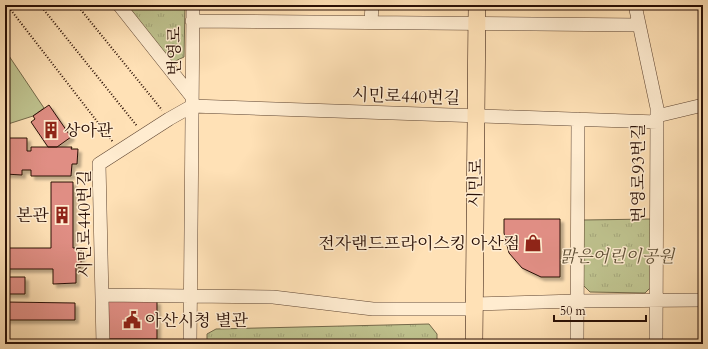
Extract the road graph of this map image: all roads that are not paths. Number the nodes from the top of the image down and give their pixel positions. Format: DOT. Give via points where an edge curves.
graph roads {
  1 [pos="119,5"];
  2 [pos="193,5"];
  3 [pos="372,5"];
  4 [pos="477,5"];
  5 [pos="635,5"];
  6 [pos="192,21"];
  7 [pos="371,22"];
  8 [pos="477,23"];
  9 [pos="639,25"];
  10 [pos="192,102"];
  11 [pos="703,105"];
  12 [pos="476,116"];
  13 [pos="578,119"];
  14 [pos="657,119"];
  15 [pos="102,295"];
  16 [pos="190,296"];
  17 [pos="703,300"];
  18 [pos="577,301"];
  19 [pos="656,301"];
  20 [pos="474,306"];
  21 [pos="103,344"];
  22 [pos="190,344"];
  23 [pos="474,344"];
  24 [pos="577,344"];
  25 [pos="656,344"];
  1 -- 10 [label="street"];
  2 -- 6 [label="street, 번영로"];
  3 -- 7 [label="street"];
  4 -- 8 [label="main road, 시민로"];
  5 -- 9 [label="street, 번영로93번길"];
  6 -- 7 [label="street"];
  6 -- 10 [label="street, 번영로"];
  7 -- 8 [label="street"];
  8 -- 9 [label="street"];
  8 -- 12 [label="main road, 시민로"];
  9 -- 14 [label="street, 번영로93번길" via="657,108"];
  10 -- 12 [label="street, 시민로440번길"];
  10 -- 15 [label="street, 시민로440번길" via="99,164"];
  10 -- 16 [label="street"];
  11 -- 14 [label="street, 시민로440번길"];
  12 -- 13 [label="street, 시민로440번길"];
  12 -- 20 [label="main road, 시민로"];
  13 -- 14 [label="street, 시민로440번길"];
  13 -- 18 [label="street"];
  14 -- 19 [label="street, 번영로93번길"];
  15 -- 16 [label="street"];
  15 -- 21 [label="street, 시민로440번길"];
  16 -- 20 [label="street" via="273,297 373,309"];
  16 -- 22 [label="street"];
  17 -- 19 [label="street"];
  18 -- 19 [label="street"];
  18 -- 20 [label="street"];
  18 -- 24 [label="street"];
  19 -- 25 [label="street, 번영로93번길"];
  20 -- 23 [label="main road, 시민로"];
}
